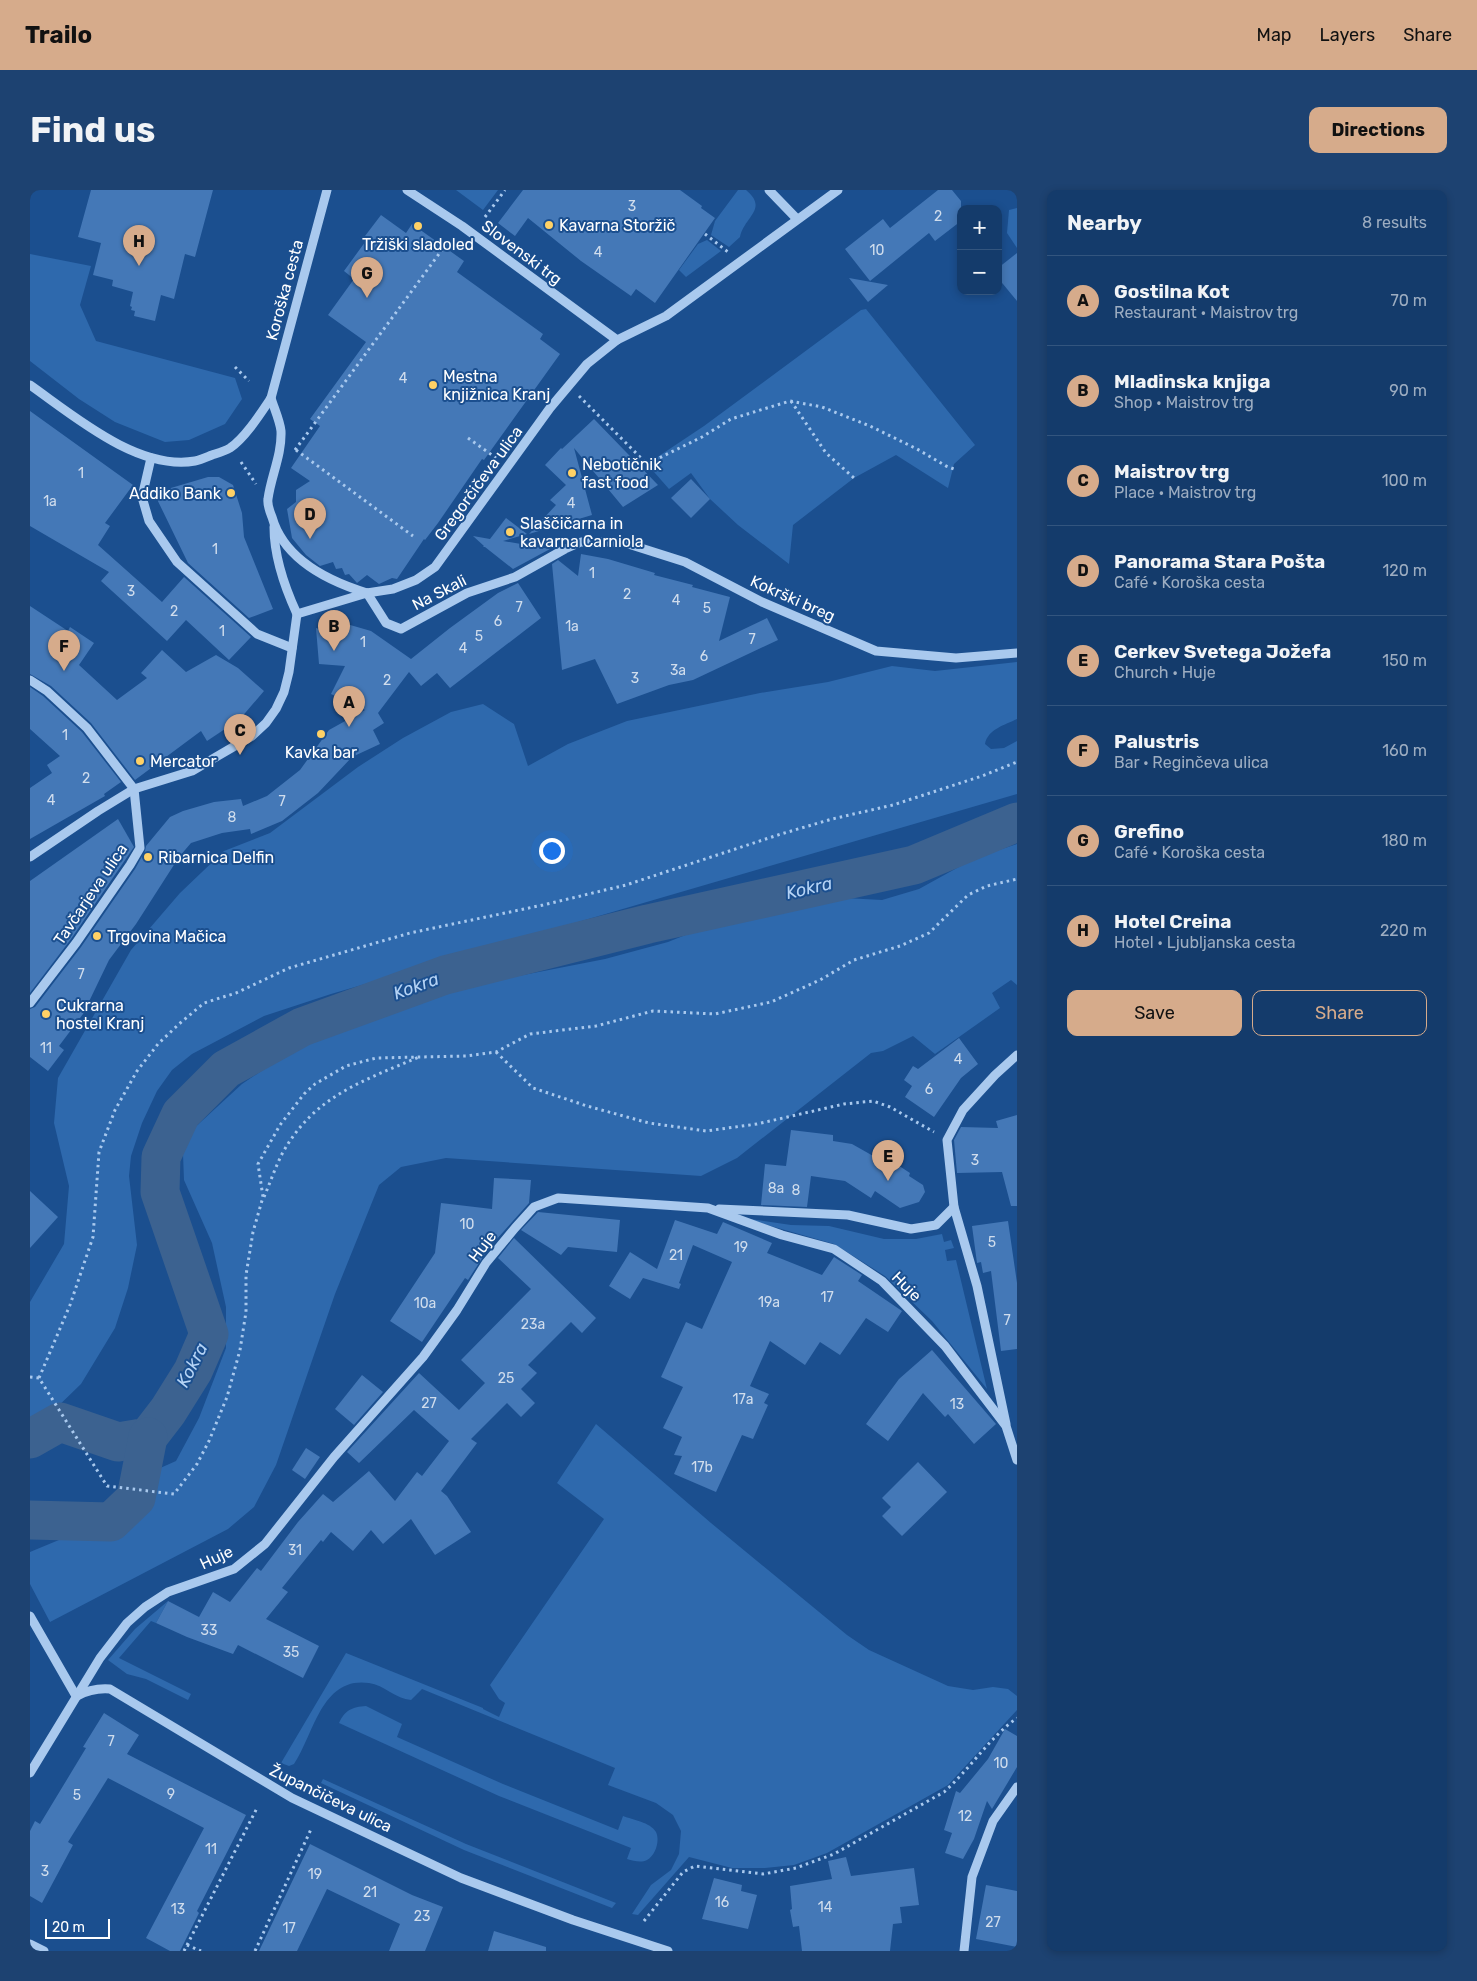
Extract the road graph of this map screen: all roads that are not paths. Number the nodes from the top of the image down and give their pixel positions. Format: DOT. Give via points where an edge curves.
graph roads {
  1 [pos="326,190"];
  2 [pos="407,190"];
  3 [pos="769,190"];
  4 [pos="838,190"];
  5 [pos="797,219"];
  6 [pos="617,340"];
  7 [pos="30,385"];
  8 [pos="271,398"];
  9 [pos="151,458"];
  10 [pos="274,527"];
  11 [pos="564,549"];
  12 [pos="367,593"];
  13 [pos="297,614"];
  14 [pos="292,648"];
  15 [pos="1017,653"];
  16 [pos="30,680"];
  17 [pos="134,789"];
  18 [pos="30,857"];
  19 [pos="30,1003"];
  20 [pos="1017,1055"];
  21 [pos="954,1207"];
  22 [pos="708,1208"];
  23 [pos="1006,1426"];
  24 [pos="1017,1460"];
  25 [pos="30,1616"];
  26 [pos="76,1696"];
  27 [pos="30,1773"];
  28 [pos="1017,1786"];
  29 [pos="30,1944"];
  30 [pos="44,1951"];
  31 [pos="668,1951"];
  32 [pos="964,1951"];
  1 -- 8 [label="street, Koroška cesta"];
  2 -- 6 [label="street, Slovenski trg" via="462,226"];
  3 -- 5 [label="street"];
  4 -- 5 [label="street, Gregorčičeva ulica"];
  5 -- 6 [label="street, Gregorčičeva ulica" via="666,316"];
  6 -- 12 [label="street, Gregorčičeva ulica" via="587,364 568,385 435,567 416,580 393,589"];
  7 -- 9 [label="street, Koroška cesta" via="129,450"];
  8 -- 9 [label="street, Koroška cesta" via="255,422 230,448 196,461"];
  8 -- 10 [label="street" via="281,430 279,456 267,501"];
  9 -- 14 [label="street" via="142,497 149,521 178,562 257,634"];
  10 -- 12 [label="street" via="304,563 341,585"];
  10 -- 13 [label="street" via="274,544"];
  11 -- 12 [label="street, Na Skali" via="516,577 467,592 402,629 386,622"];
  11 -- 15 [label="street, Kokrški breg" via="581,542 622,542 685,562 762,602 876,651 956,658"];
  12 -- 13 [label="street, Gregorčičeva ulica"];
  13 -- 14 [label="street"];
  14 -- 17 [label="street" via="284,692 276,709 259,730 192,771"];
  16 -- 17 [label="street" via="47,691 87,728"];
  17 -- 18 [label="street"];
  17 -- 19 [label="street, Tavčarjeva ulica" via="140,848 88,927"];
  20 -- 21 [label="street, Huje" via="963,1110 947,1140"];
  21 -- 22 [label="street" via="936,1225 911,1229 848,1215"];
  21 -- 23 [label="street, Huje" via="977,1286"];
  22 -- 23 [label="street, Huje" via="782,1235 834,1249 882,1281 945,1346"];
  22 -- 26 [label="street, Huje" via="558,1198 534,1207 486,1263 423,1357 334,1457 265,1544 234,1569 168,1592 126,1623"];
  23 -- 24 [label="street, Huje"];
  25 -- 26 [label="street"];
  26 -- 27 [label="street"];
  26 -- 31 [label="street, Župančičeva ulica" via="87,1690 110,1689 276,1790 461,1878"];
  28 -- 32 [label="street" via="993,1821 972,1877"];
  29 -- 30 [label="street"];
}
